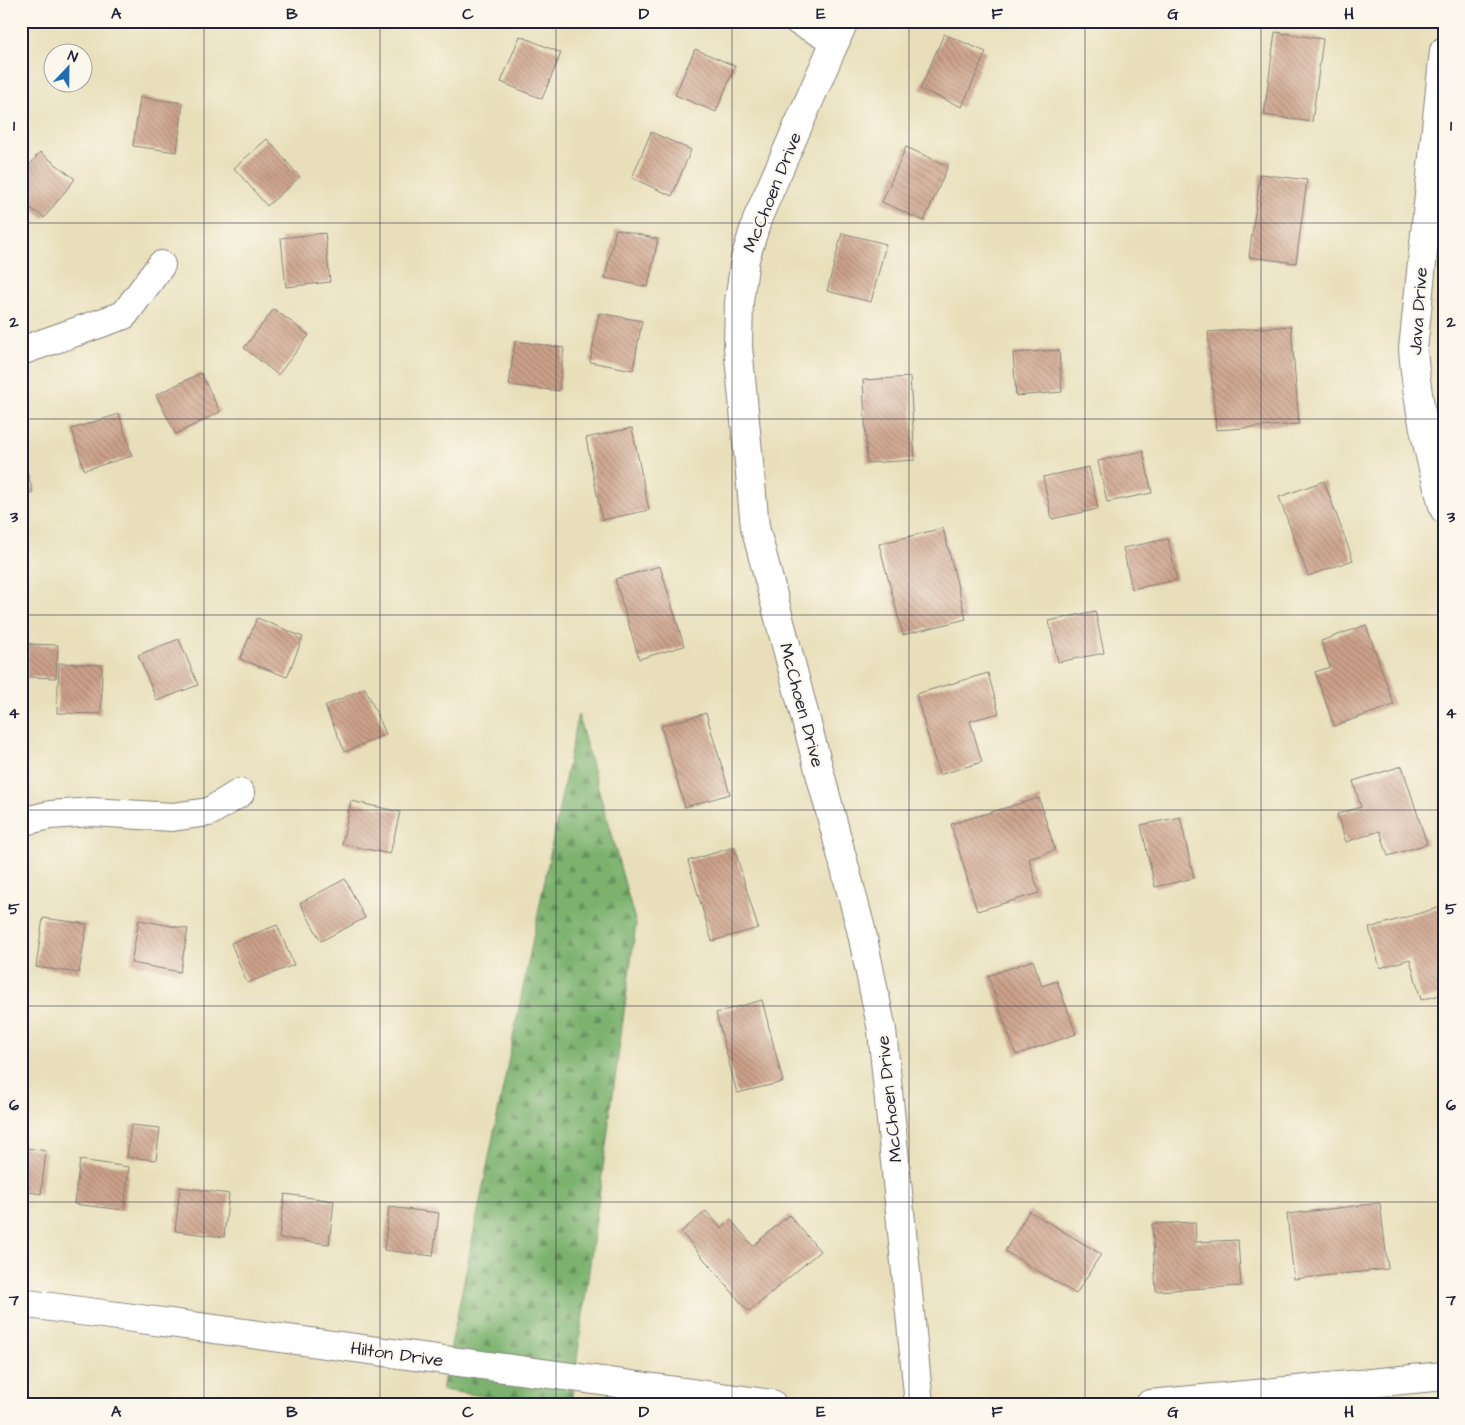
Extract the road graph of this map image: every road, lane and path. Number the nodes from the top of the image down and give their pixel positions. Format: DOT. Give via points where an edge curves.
graph roads {
  1 [pos="798,21"];
  2 [pos="840,30"];
  3 [pos="1444,50"];
  4 [pos="161,265"];
  5 [pos="21,351"];
  6 [pos="1444,510"];
  7 [pos="240,794"];
  8 [pos="21,822"];
  9 [pos="21,1303"];
  10 [pos="1444,1376"];
  11 [pos="772,1404"];
  12 [pos="919,1404"];
  13 [pos="1150,1404"];
  1 -- 2 [label="street"];
  2 -- 12 [label="street, McChoen Drive" via="758,217 745,259 739,302 738,346 755,527 861,929 882,1030"];
  3 -- 6 [label="street, Java Drive" via="1413,349 1416,394"];
  4 -- 5 [label="street" via="124,315"];
  7 -- 8 [label="street" via="209,812 172,817 93,812 50,815"];
  9 -- 11 [label="street, Hilton Drive"];
  10 -- 13 [label="street"];
}
